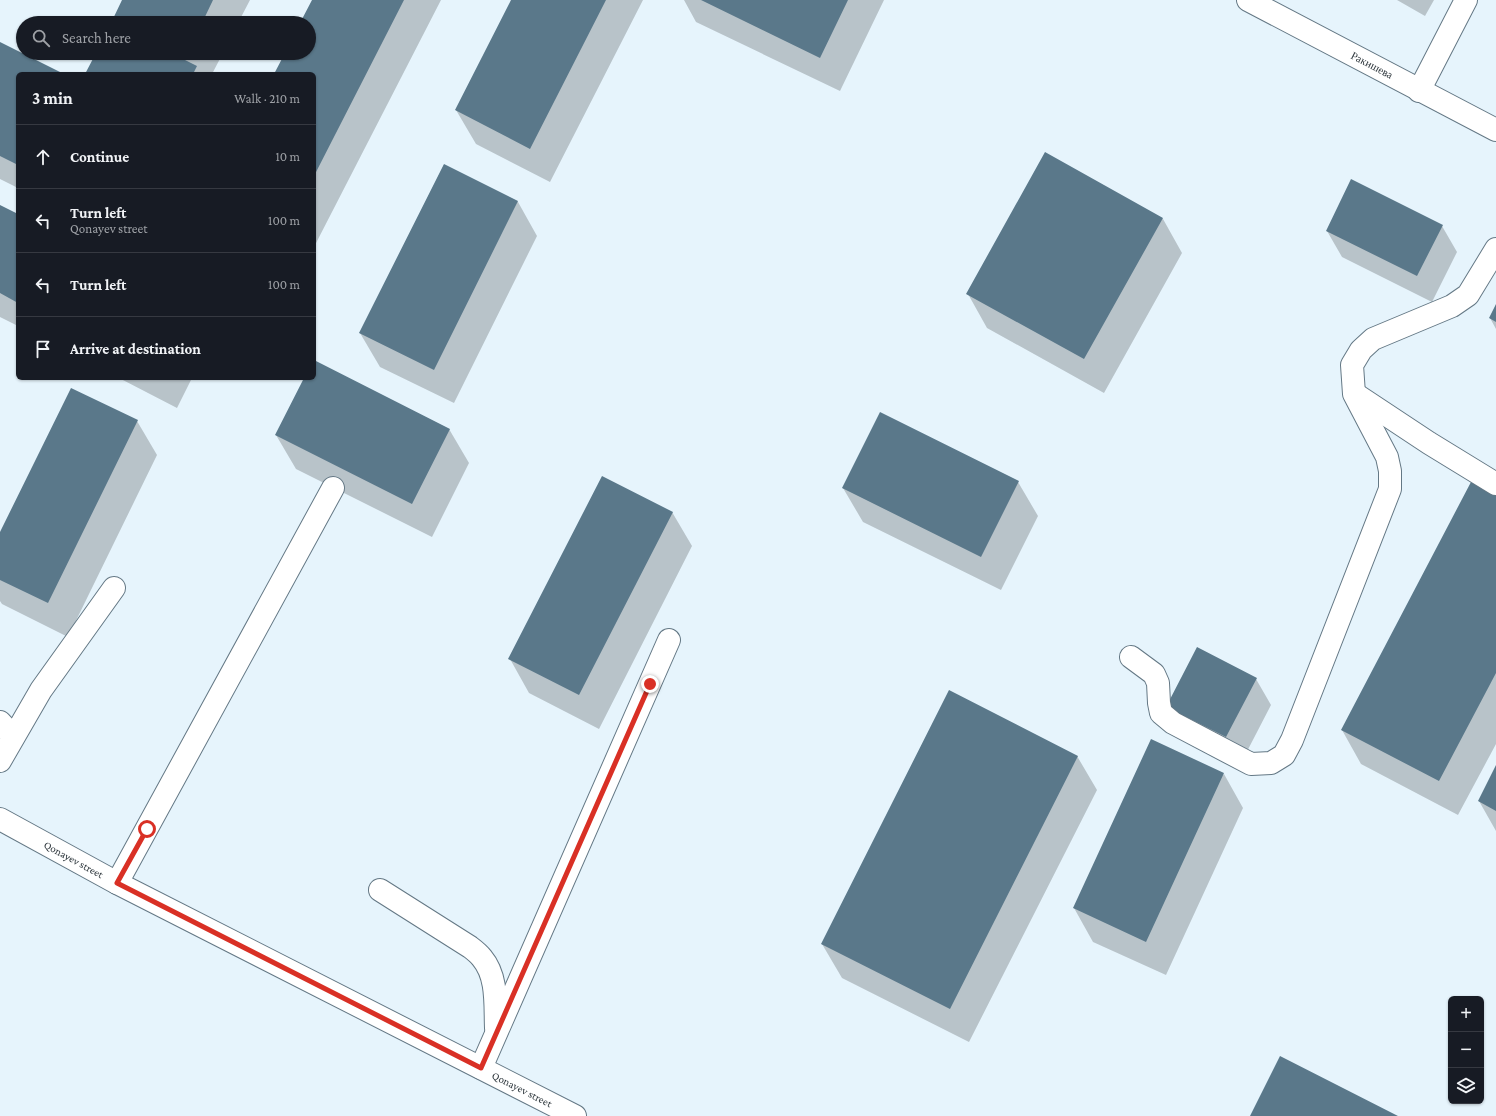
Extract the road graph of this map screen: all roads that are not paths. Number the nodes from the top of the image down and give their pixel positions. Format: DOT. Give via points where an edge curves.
graph roads {
  1 [pos="1248,0"];
  2 [pos="1466,0"];
  3 [pos="1419,90"];
  4 [pos="1496,130"];
  5 [pos="1496,249"];
  6 [pos="1354,394"];
  7 [pos="1496,484"];
  8 [pos="333,488"];
  9 [pos="114,588"];
  10 [pos="669,640"];
  11 [pos="1131,658"];
  12 [pos="7,729"];
  13 [pos="0,761"];
  14 [pos="0,819"];
  15 [pos="117,883"];
  16 [pos="380,890"];
  17 [pos="496,1034"];
  18 [pos="481,1068"];
  19 [pos="575,1116"];
  1 -- 3 [label="street, Ракишева"];
  2 -- 3 [label="street"];
  3 -- 4 [label="street, Ракишева"];
  5 -- 6 [label="street" via="1468,295 1452,306 1373,339 1362,350 1352,365"];
  6 -- 7 [label="street"];
  6 -- 11 [label="street" via="1387,458 1390,489 1284,755 1271,762 1251,764 1173,723 1162,713 1158,703 1158,683 1154,674"];
  8 -- 15 [label="street"];
  9 -- 12 [label="street" via="41,690"];
  10 -- 17 [label="street"];
  12 -- 13 [label="street"];
  14 -- 15 [label="street, Qonayev street"];
  15 -- 18 [label="street, Qonayev street"];
  16 -- 17 [label="street" via="470,947 482,958 490,971 494,985"];
  17 -- 18 [label="street"];
  18 -- 19 [label="street, Qonayev street"];
}
